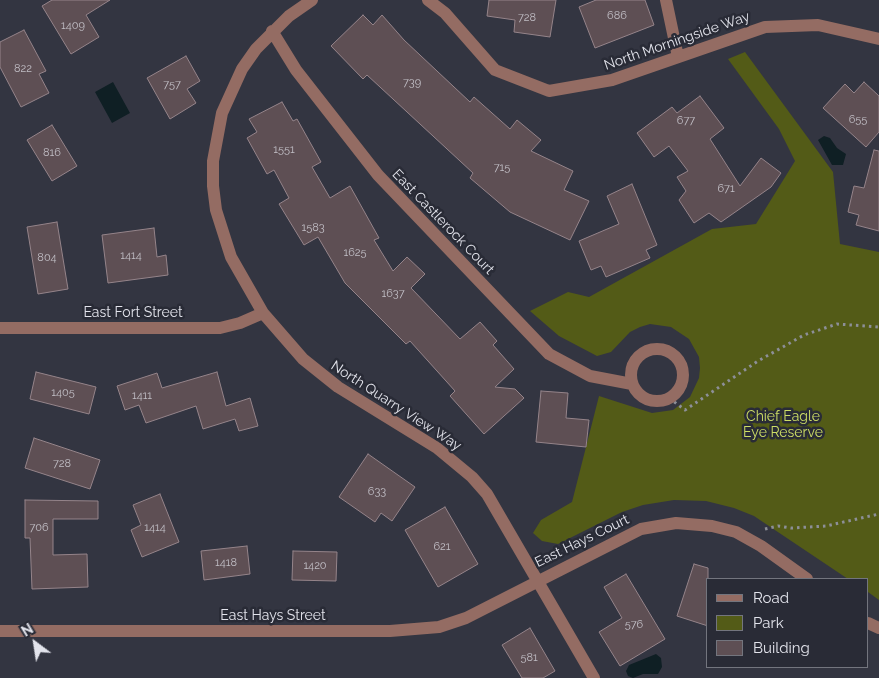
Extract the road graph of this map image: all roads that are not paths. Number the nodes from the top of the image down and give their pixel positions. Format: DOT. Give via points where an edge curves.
graph roads {
  1 [pos="312,0"];
  2 [pos="428,0"];
  3 [pos="666,0"];
  4 [pos="272,31"];
  5 [pos="879,39"];
  6 [pos="678,58"];
  7 [pos="263,312"];
  8 [pos="0,328"];
  9 [pos="632,384"];
  10 [pos="806,578"];
  11 [pos="535,581"];
  12 [pos="0,631"];
  13 [pos="594,678"];
  1 -- 4 [label="street, North Quarry View Way"];
  2 -- 6 [label="street, North Morningside Way" via="446,13 495,70 549,91 612,80"];
  3 -- 6 [label="street"];
  4 -- 7 [label="street, North Quarry View Way" via="251,55 231,90 222,113 213,161 214,194 223,234 231,257"];
  4 -- 9 [label="street, East Castlerock Court" via="296,70 378,175 549,354 590,376"];
  5 -- 6 [label="street, North Morningside Way" via="818,25 765,27"];
  7 -- 8 [label="street, East Fort Street" via="220,328"];
  7 -- 11 [label="street, North Quarry View Way" via="287,342 320,374 437,448 472,477 487,494"];
  9 -- 9 [label="street" via="633,364 638,356 652,349 667,351 679,361 683,375 681,385 669,398 646,399"];
  10 -- 11 [label="street, East Hays Court" via="736,532 676,523 641,529"];
  11 -- 12 [label="street, East Hays Street" via="466,618 412,630"];
  11 -- 13 [label="street, North Quarry View Way"];
}
